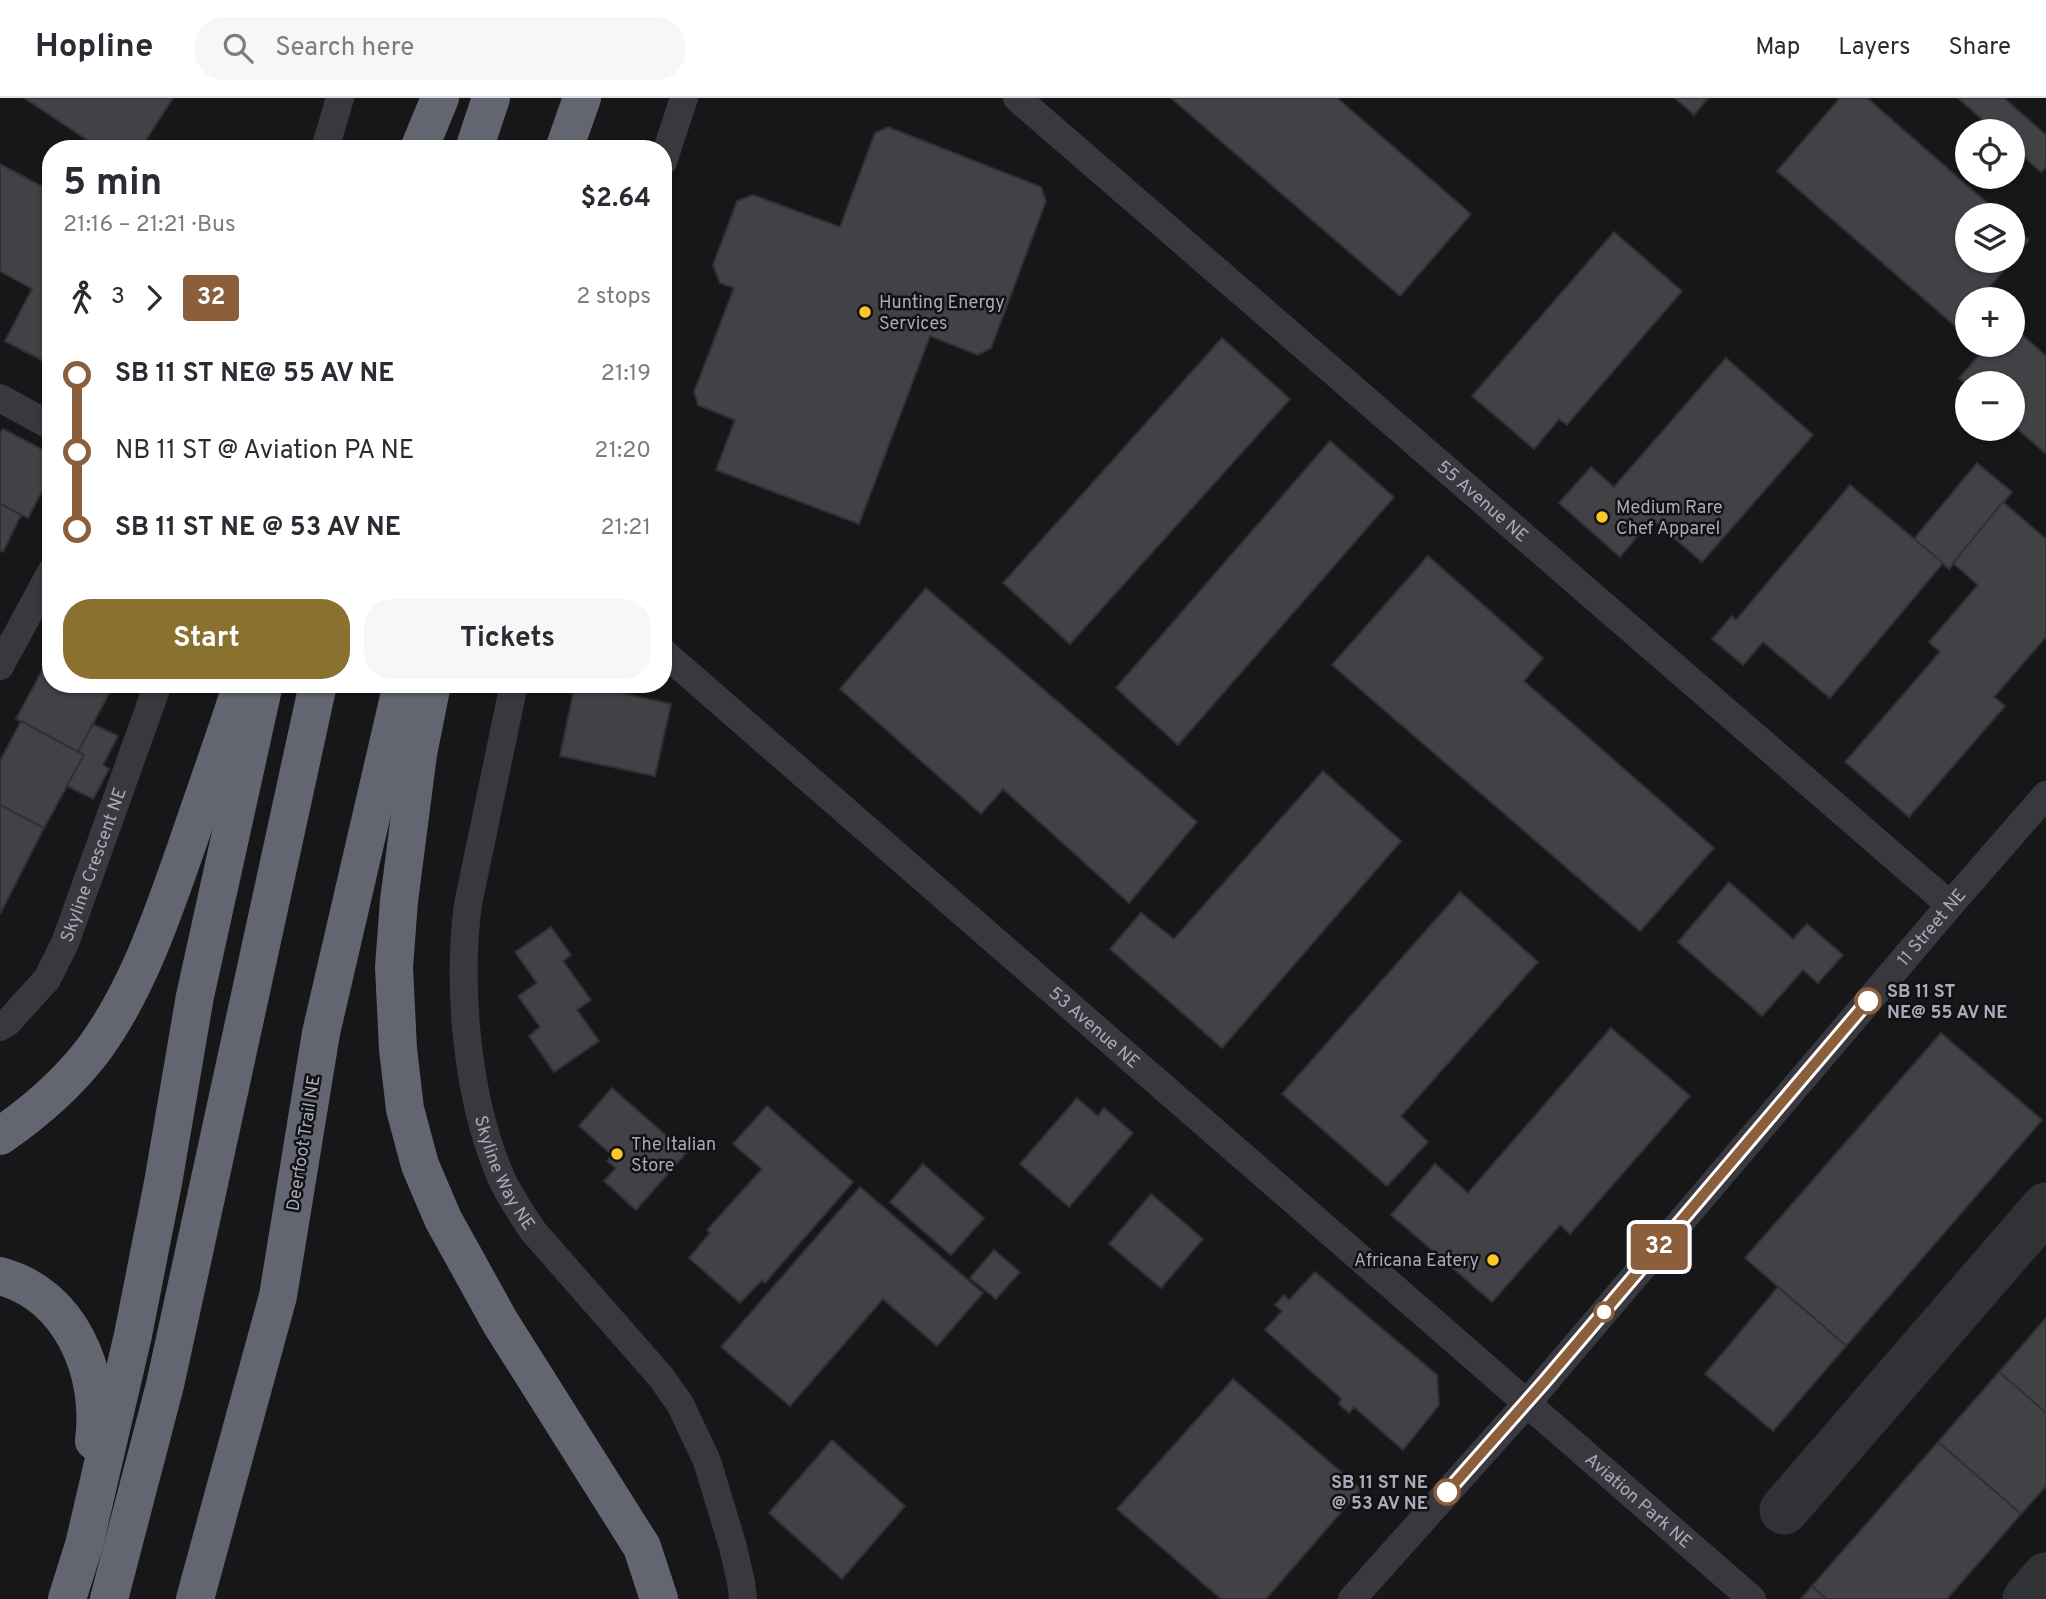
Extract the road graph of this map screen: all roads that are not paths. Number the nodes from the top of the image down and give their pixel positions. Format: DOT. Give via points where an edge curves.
graph roads {
  1 [pos="340,98"];
  2 [pos="440,98"];
  3 [pos="491,98"];
  4 [pos="582,98"];
  5 [pos="684,98"];
  6 [pos="1017,98"];
  7 [pos="328,140"];
  8 [pos="423,140"];
  9 [pos="477,140"];
  10 [pos="567,140"];
  11 [pos="670,140"];
  12 [pos="0,398"];
  13 [pos="42,421"];
  14 [pos="42,589"];
  15 [pos="672,660"];
  16 [pos="0,666"];
  17 [pos="155,693"];
  18 [pos="239,693"];
  19 [pos="262,693"];
  20 [pos="316,693"];
  21 [pos="400,693"];
  22 [pos="430,693"];
  23 [pos="511,693"];
  24 [pos="2046,795"];
  25 [pos="1950,905"];
  26 [pos="0,1027"];
  27 [pos="0,1136"];
  28 [pos="0,1276"];
  29 [pos="1527,1402"];
  30 [pos="610,1494"];
  31 [pos="85,1545"];
  32 [pos="67,1599"];
  33 [pos="109,1599"];
  34 [pos="195,1599"];
  35 [pos="642,1599"];
  36 [pos="659,1599"];
  37 [pos="743,1599"];
  38 [pos="1352,1599"];
  39 [pos="1752,1599"];
  1 -- 7 [label="street"];
  2 -- 8 [label="highway"];
  3 -- 9 [label="highway"];
  4 -- 10 [label="highway"];
  5 -- 11 [label="street"];
  6 -- 25 [label="street, 55 Avenue NE"];
  12 -- 13 [label="street"];
  14 -- 16 [label="street"];
  15 -- 29 [label="street, 53 Avenue NE"];
  17 -- 26 [label="street, Skyline Crescent NE" via="65,943 47,979"];
  18 -- 27 [label="highway" via="169,897 122,1004 68,1078"];
  19 -- 31 [label="highway" via="195,996 133,1335"];
  20 -- 33 [label="highway" via="165,1385"];
  21 -- 34 [label="highway, Deerfoot Trail NE" via="321,1033 278,1296"];
  22 -- 30 [label="highway" via="418,754 394,967 405,1109 420,1165 443,1219 500,1321"];
  23 -- 37 [label="street, Skyline Way NE" via="464,931 470,1063 479,1108 491,1151 515,1205 661,1377 695,1431 733,1547"];
  24 -- 25 [label="street, 11 Street NE"];
  25 -- 29 [label="street, 11 Street NE"];
  28 -- 31 [label="highway" via="42,1295 80,1345 90,1370 95,1432"];
  29 -- 38 [label="street, 11 Street NE"];
  29 -- 39 [label="street, Aviation Park NE"];
  30 -- 35 [label="highway"];
  30 -- 36 [label="highway" via="642,1547"];
  31 -- 32 [label="highway"];
}
